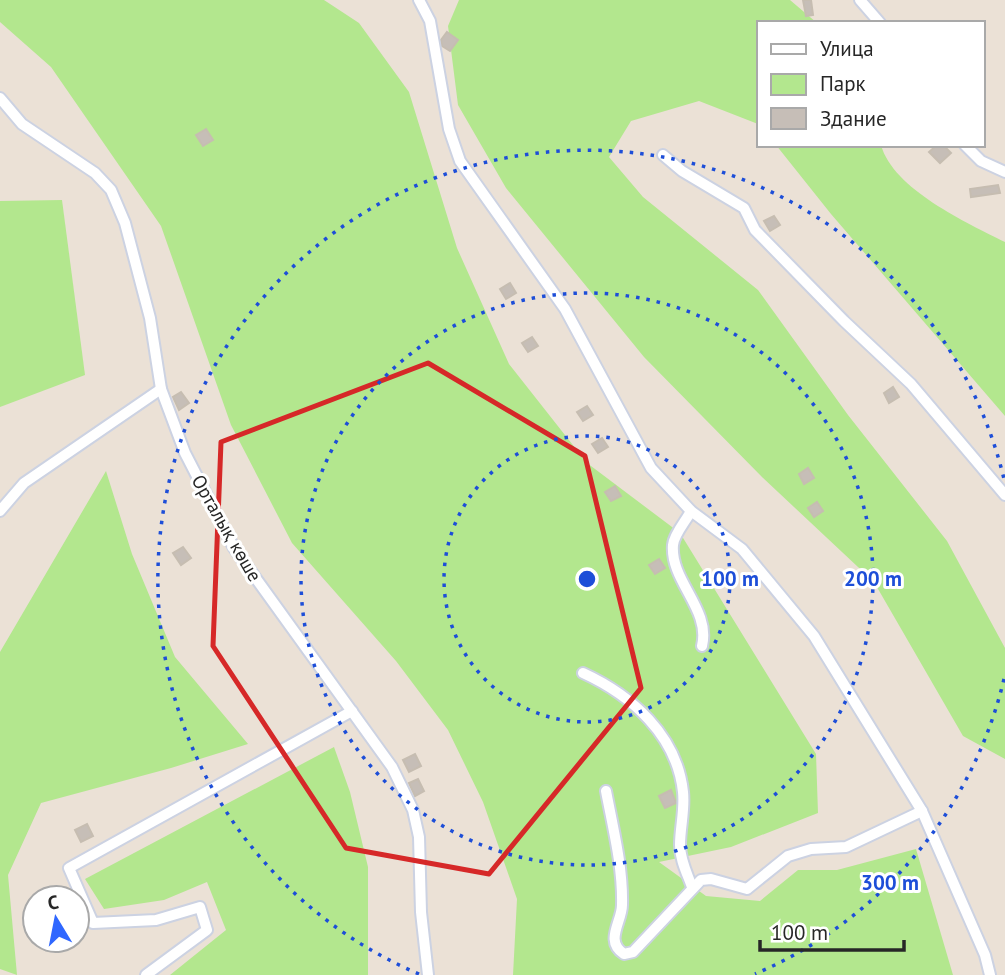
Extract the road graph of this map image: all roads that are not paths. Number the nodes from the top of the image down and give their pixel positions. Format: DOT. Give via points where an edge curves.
graph roads {
  1 [pos="419,0"];
  2 [pos="860,0"];
  3 [pos="878,21"];
  4 [pos="0,98"];
  5 [pos="967,147"];
  6 [pos="663,155"];
  7 [pos="1005,172"];
  8 [pos="161,389"];
  9 [pos="1005,495"];
  10 [pos="0,511"];
  11 [pos="691,511"];
  12 [pos="702,646"];
  13 [pos="583,673"];
  14 [pos="352,712"];
  15 [pos="606,791"];
  16 [pos="922,811"];
  17 [pos="692,887"];
  18 [pos="146,975"];
  19 [pos="428,975"];
  20 [pos="990,975"];
  1 -- 11 [label="street" via="430,21 449,129 460,161 565,309 651,468"];
  2 -- 3 [label="street"];
  4 -- 8 [label="street, Орталық көше" via="22,124 95,173 111,190 125,223 150,318"];
  5 -- 7 [label="street" via="981,161"];
  6 -- 9 [label="street" via="744,208 755,230 911,384"];
  8 -- 10 [label="street" via="24,483"];
  8 -- 14 [label="street, Орталық көше" via="185,453 234,548"];
  11 -- 12 [label="street" via="673,543 674,558 702,620"];
  11 -- 16 [label="street" via="742,549 814,636"];
  13 -- 17 [label="street" via="633,702 673,756 683,791 681,858"];
  14 -- 18 [label="street" via="69,868 93,923 156,920 200,907 207,930"];
  14 -- 19 [label="street, Орталық көше" via="392,767 413,810 419,837"];
  15 -- 17 [label="street" via="622,901 615,933 621,953 633,952"];
  16 -- 17 [label="street" via="846,847 788,856 747,889 706,879"];
  16 -- 20 [label="street"];
}
